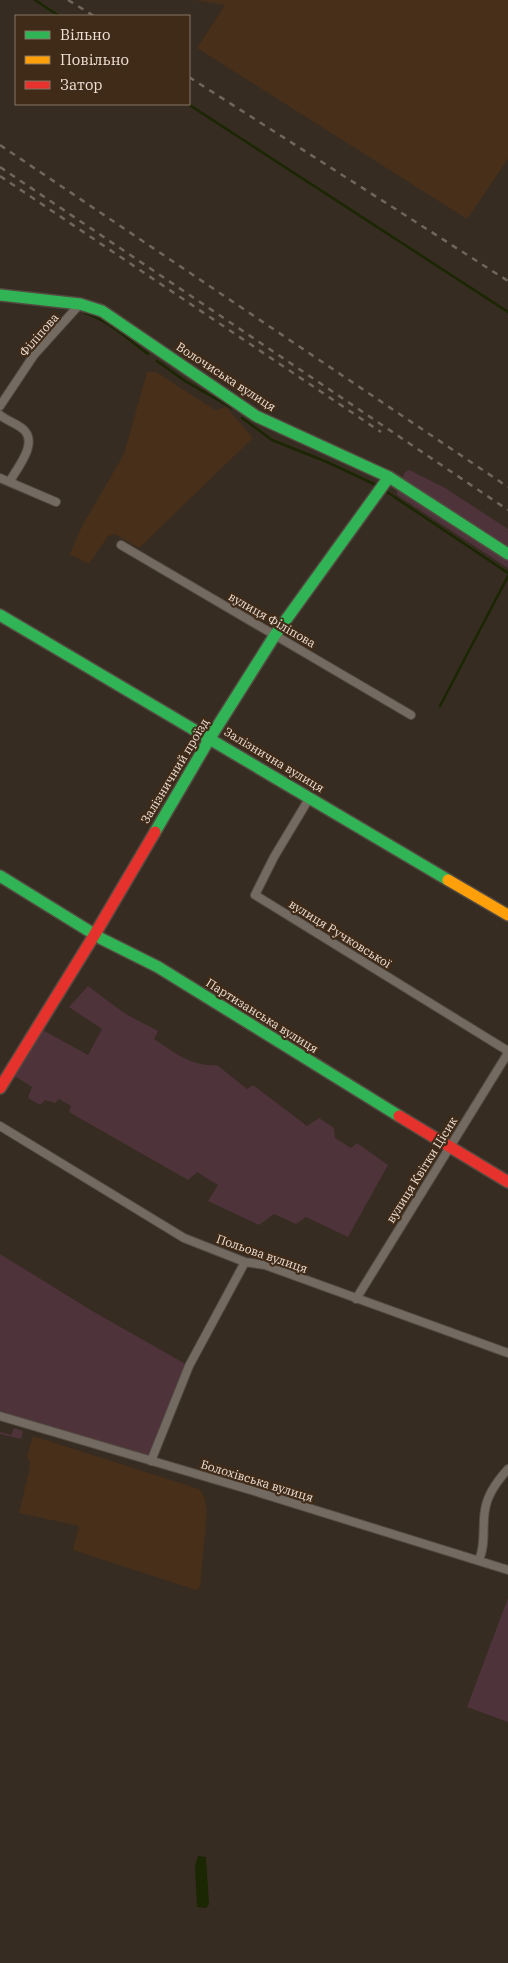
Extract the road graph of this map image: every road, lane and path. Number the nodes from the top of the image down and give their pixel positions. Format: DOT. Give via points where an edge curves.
graph roads {
  1 [pos="0,295"];
  2 [pos="80,304"];
  3 [pos="0,406"];
  4 [pos="0,415"];
  5 [pos="389,477"];
  6 [pos="0,478"];
  7 [pos="10,482"];
  8 [pos="56,502"];
  9 [pos="121,544"];
  10 [pos="508,554"];
  11 [pos="0,615"];
  12 [pos="275,634"];
  13 [pos="411,715"];
  14 [pos="210,738"];
  15 [pos="310,797"];
  16 [pos="0,876"];
  17 [pos="508,916"];
  18 [pos="95,934"];
  19 [pos="508,1052"];
  20 [pos="0,1088"];
  21 [pos="0,1126"];
  22 [pos="449,1148"];
  23 [pos="508,1182"];
  24 [pos="245,1262"];
  25 [pos="356,1299"];
  26 [pos="508,1353"];
  27 [pos="0,1416"];
  28 [pos="151,1461"];
  29 [pos="508,1469"];
  30 [pos="479,1560"];
  31 [pos="508,1570"];
  1 -- 2 [label="street, Волочиська вулиця"];
  2 -- 3 [label="street, Філіпова" via="34,354"];
  2 -- 5 [label="street, Волочиська вулиця" via="102,311 256,416"];
  4 -- 7 [label="street" via="28,436 29,444"];
  5 -- 10 [label="street, Волочиська вулиця"];
  5 -- 12 [label="street, Залізничний проїзд"];
  6 -- 7 [label="street"];
  7 -- 8 [label="street"];
  9 -- 12 [label="street, вулиця Філіпова"];
  11 -- 14 [label="street, Залізнична вулиця"];
  12 -- 13 [label="street, вулиця Філіпова"];
  12 -- 14 [label="street, Залізничний проїзд"];
  14 -- 15 [label="street, Залізнична вулиця"];
  14 -- 18 [label="street, Залізничний проїзд"];
  15 -- 17 [label="street, Залізнична вулиця"];
  15 -- 19 [label="street, вулиця Ручковської" via="255,895"];
  16 -- 18 [label="street, Партизанська вулиця"];
  18 -- 20 [label="street, Залізничний проїзд"];
  18 -- 22 [label="street, Партизанська вулиця" via="158,967"];
  19 -- 22 [label="street, вулиця Квітки Цісик"];
  21 -- 24 [label="street, Польова вулиця" via="184,1238"];
  22 -- 23 [label="street, Партизанська вулиця"];
  22 -- 25 [label="street, вулиця Квітки Цісик"];
  24 -- 25 [label="street, Польова вулиця" via="265,1265"];
  24 -- 28 [label="street" via="189,1366"];
  25 -- 26 [label="street, Польова вулиця"];
  27 -- 28 [label="street, Болохівська вулиця"];
  28 -- 30 [label="street, Болохівська вулиця"];
  29 -- 30 [label="street" via="498,1480 485,1508 483,1551"];
  30 -- 31 [label="street, Болохівська вулиця"];
}
